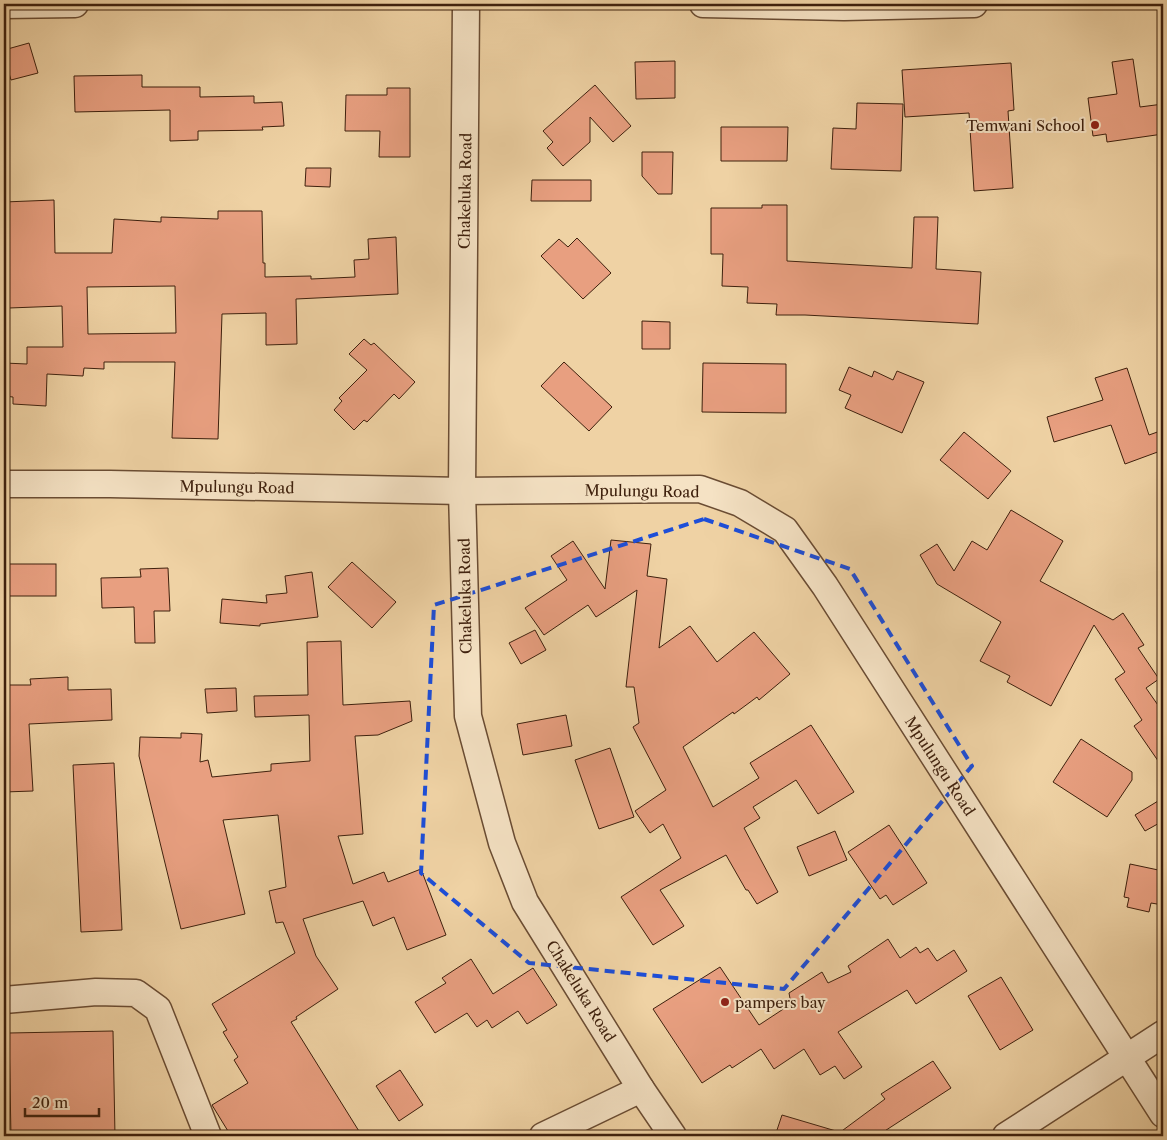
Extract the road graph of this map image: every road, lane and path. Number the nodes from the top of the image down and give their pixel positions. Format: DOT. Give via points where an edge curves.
graph roads {
  1 [pos="75,4"];
  2 [pos="466,4"];
  3 [pos="703,4"];
  4 [pos="974,4"];
  5 [pos="4,5"];
  6 [pos="4,484"];
  7 [pos="462,491"];
  8 [pos="4,1000"];
  9 [pos="1163,1034"];
  10 [pos="1127,1057"];
  11 [pos="641,1089"];
  12 [pos="1163,1114"];
  13 [pos="208,1136"];
  14 [pos="543,1136"];
  15 [pos="673,1136"];
  16 [pos="1006,1136"];
  1 -- 5 [label="street"];
  2 -- 7 [label="street, Chakeluka Road"];
  3 -- 4 [label="street"];
  6 -- 7 [label="street, Mpulungu Road"];
  7 -- 10 [label="street, Mpulungu Road" via="700,489 740,503 785,530 831,594"];
  7 -- 11 [label="street, Chakeluka Road" via="468,716 502,843 525,902"];
  8 -- 13 [label="street" via="96,992 136,993 158,1009"];
  9 -- 10 [label="street"];
  10 -- 12 [label="street, Mpulungu Road"];
  10 -- 16 [label="street"];
  11 -- 14 [label="street"];
  11 -- 15 [label="street, Chakeluka Road"];
}
